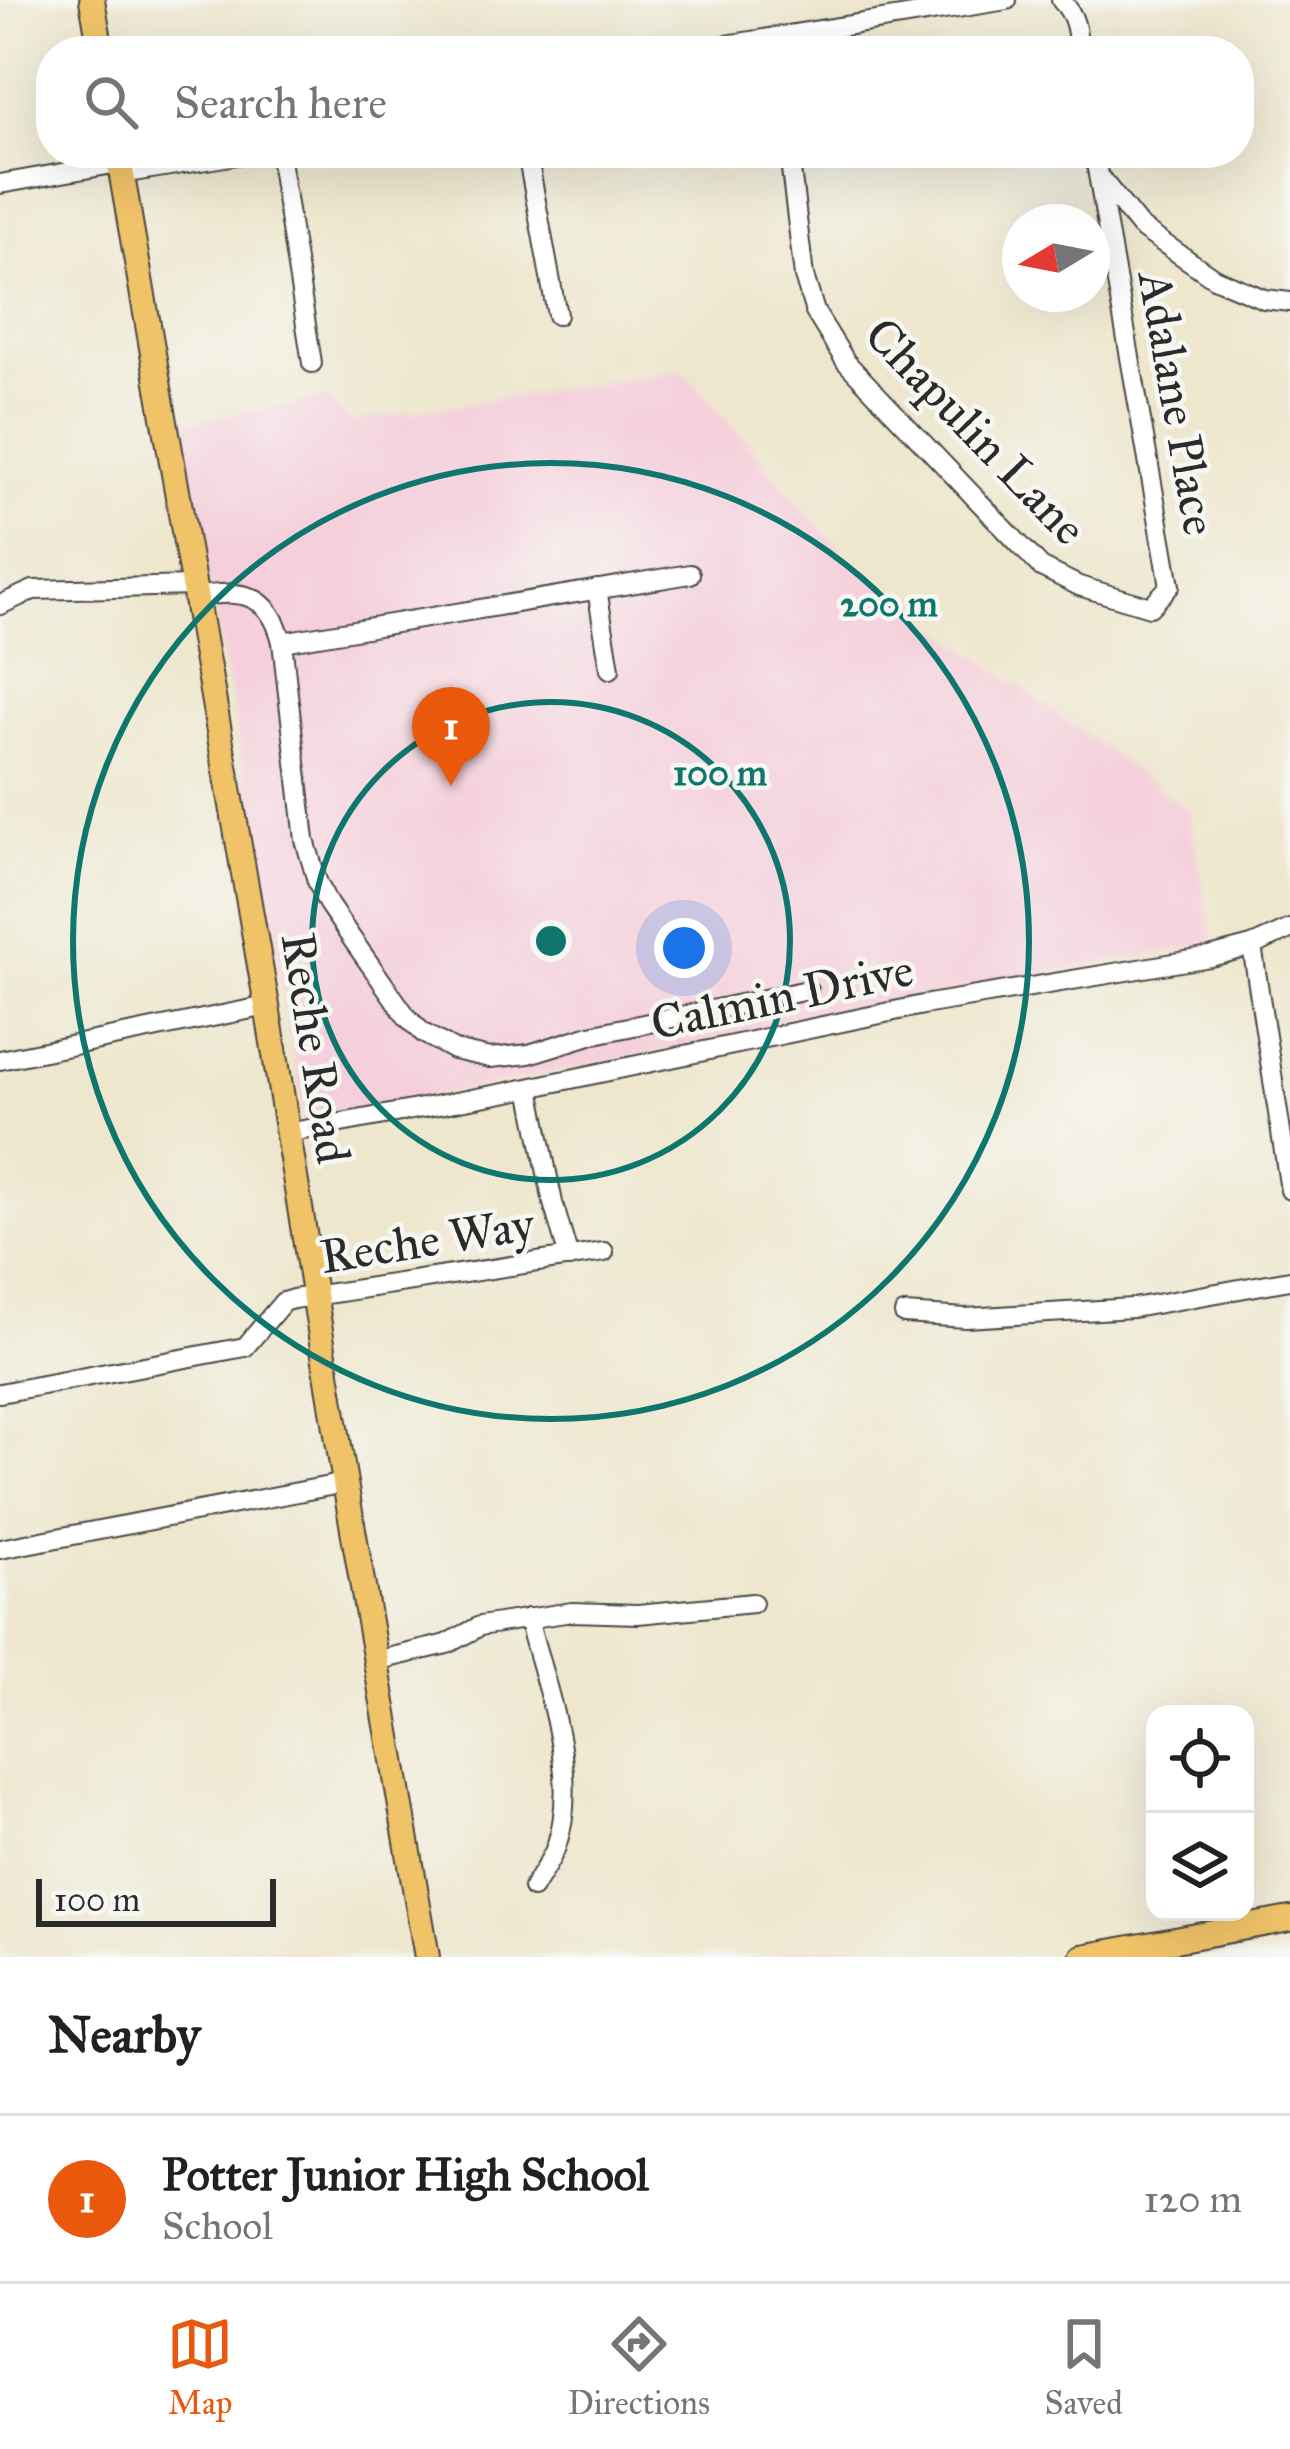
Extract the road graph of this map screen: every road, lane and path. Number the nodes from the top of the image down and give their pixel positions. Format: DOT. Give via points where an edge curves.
graph roads {
  1 [pos="92,0"];
  2 [pos="1007,0"];
  3 [pos="1061,0"];
  4 [pos="98,36"];
  5 [pos="817,36"];
  6 [pos="1077,36"];
  7 [pos="91,168"];
  8 [pos="121,168"];
  9 [pos="281,168"];
  10 [pos="530,168"];
  11 [pos="791,168"];
  12 [pos="1097,168"];
  13 [pos="1098,168"];
  14 [pos="0,184"];
  15 [pos="1290,302"];
  16 [pos="557,315"];
  17 [pos="312,363"];
  18 [pos="690,574"];
  19 [pos="1170,586"];
  20 [pos="597,589"];
  21 [pos="195,592"];
  22 [pos="0,605"];
  23 [pos="283,642"];
  24 [pos="610,669"];
  25 [pos="1290,929"];
  26 [pos="1252,946"];
  27 [pos="808,989"];
  28 [pos="267,1006"];
  29 [pos="0,1060"];
  30 [pos="530,1088"];
  31 [pos="287,1133"];
  32 [pos="1290,1190"];
  33 [pos="604,1252"];
  34 [pos="569,1258"];
  35 [pos="1290,1280"];
  36 [pos="315,1297"];
  37 [pos="904,1314"];
  38 [pos="0,1393"];
  39 [pos="345,1483"];
  40 [pos="0,1549"];
  41 [pos="753,1603"];
  42 [pos="528,1618"];
  43 [pos="375,1661"];
  44 [pos="533,1888"];
  45 [pos="1290,1919"];
  46 [pos="1088,1956"];
  47 [pos="428,1957"];
  1 -- 4 [label="main road"];
  2 -- 5 [label="street"];
  3 -- 6 [label="street"];
  7 -- 14 [label="street"];
  8 -- 21 [label="main road, Reche Road"];
  9 -- 17 [label="street"];
  10 -- 16 [label="street"];
  11 -- 19 [label="street, Chapulin Lane" via="814,312 846,362 1041,567 1150,607"];
  12 -- 19 [label="street, Adalane Place"];
  13 -- 15 [label="street" via="1140,227 1214,278"];
  18 -- 20 [label="street"];
  20 -- 23 [label="street"];
  20 -- 24 [label="street"];
  21 -- 22 [label="street" via="33,590"];
  21 -- 23 [label="street" via="232,591 256,601 272,613"];
  21 -- 28 [label="main road, Reche Road"];
  23 -- 27 [label="street" via="304,840 317,881 423,1033 490,1058 529,1054"];
  25 -- 26 [label="street, Calmin Drive"];
  26 -- 30 [label="street, Calmin Drive"];
  26 -- 32 [label="street"];
  28 -- 29 [label="street"];
  28 -- 31 [label="main road, Reche Road"];
  30 -- 31 [label="street, Calmin Drive"];
  30 -- 34 [label="street"];
  31 -- 36 [label="main road, Reche Road"];
  33 -- 34 [label="street, Reche Way"];
  34 -- 36 [label="street, Reche Way"];
  35 -- 37 [label="street" via="1133,1308"];
  36 -- 38 [label="street, Reche Way" via="283,1302 245,1347"];
  36 -- 39 [label="main road, Reche Road"];
  39 -- 40 [label="street"];
  39 -- 43 [label="main road, Reche Road"];
  41 -- 42 [label="street"];
  42 -- 43 [label="street"];
  42 -- 44 [label="street" via="562,1751 565,1808"];
  43 -- 47 [label="main road, Reche Road"];
  45 -- 46 [label="main road"];
}
